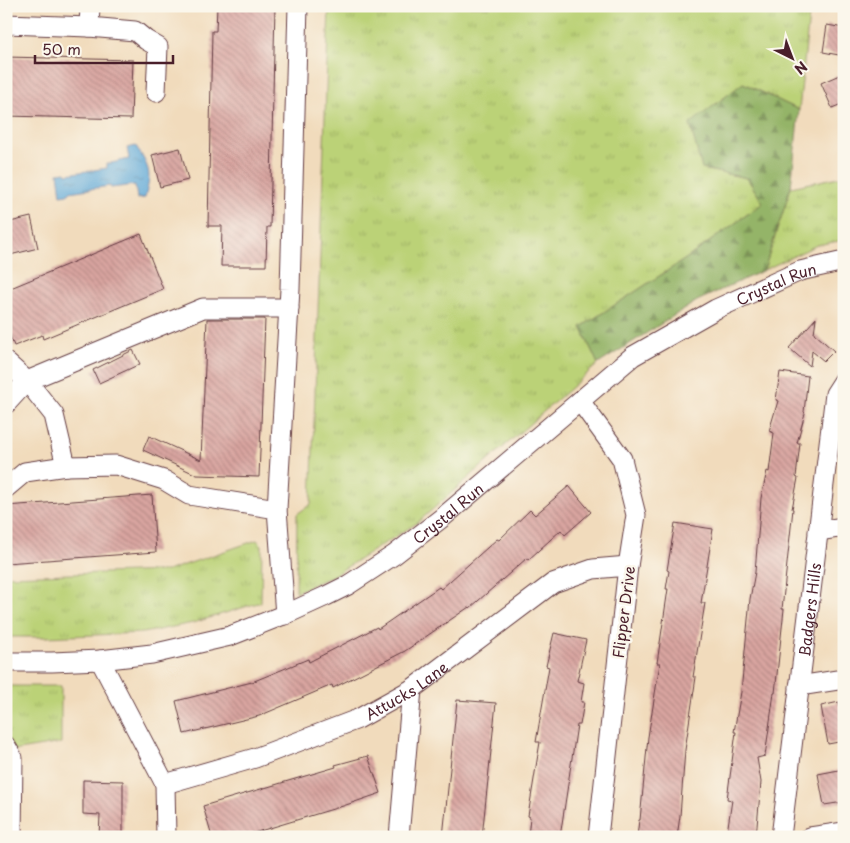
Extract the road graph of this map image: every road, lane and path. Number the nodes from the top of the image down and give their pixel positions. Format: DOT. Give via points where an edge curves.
graph roads {
  1 [pos="90,6"];
  2 [pos="298,6"];
  3 [pos="6,24"];
  4 [pos="90,27"];
  5 [pos="156,92"];
  6 [pos="844,260"];
  7 [pos="289,308"];
  8 [pos="6,362"];
  9 [pos="27,381"];
  10 [pos="842,382"];
  11 [pos="580,401"];
  12 [pos="6,404"];
  13 [pos="66,466"];
  14 [pos="6,488"];
  15 [pos="277,509"];
  16 [pos="844,527"];
  17 [pos="818,531"];
  18 [pos="628,566"];
  19 [pos="285,615"];
  20 [pos="100,660"];
  21 [pos="6,662"];
  22 [pos="844,679"];
  23 [pos="799,686"];
  24 [pos="412,689"];
  25 [pos="6,746"];
  26 [pos="165,784"];
  27 [pos="844,832"];
  28 [pos="12,837"];
  29 [pos="166,837"];
  30 [pos="399,837"];
  31 [pos="598,837"];
  32 [pos="781,837"];
  33 [pos="810,837"];
  1 -- 4 [label="street"];
  2 -- 7 [label="street"];
  3 -- 4 [label="street"];
  4 -- 5 [label="street" via="135,32 158,46"];
  6 -- 11 [label="street, Crystal Run" via="800,271 716,309 633,356"];
  7 -- 9 [label="street" via="203,308"];
  7 -- 15 [label="street"];
  8 -- 9 [label="street"];
  9 -- 12 [label="street"];
  9 -- 13 [label="street" via="54,415"];
  10 -- 17 [label="street, Badgers Hills" via="835,394"];
  11 -- 18 [label="street, Flipper Drive" via="622,459 636,515"];
  11 -- 19 [label="street, Crystal Run" via="394,555 348,585"];
  13 -- 14 [label="street" via="25,472"];
  13 -- 15 [label="street" via="116,464 164,480 189,495"];
  15 -- 19 [label="street"];
  16 -- 17 [label="street"];
  17 -- 23 [label="street, Badgers Hills"];
  18 -- 24 [label="street, Attucks Lane" via="593,569 553,583"];
  18 -- 31 [label="street, Flipper Drive"];
  19 -- 20 [label="street, Crystal Run" via="230,636 152,654"];
  20 -- 21 [label="street, Crystal Run"];
  20 -- 26 [label="street"];
  22 -- 23 [label="street"];
  23 -- 32 [label="street, Badgers Hills"];
  24 -- 26 [label="street, Attucks Lane" via="350,722 255,758"];
  24 -- 30 [label="street"];
  25 -- 28 [label="street" via="13,758"];
  26 -- 29 [label="street"];
  27 -- 33 [label="street"];
}
